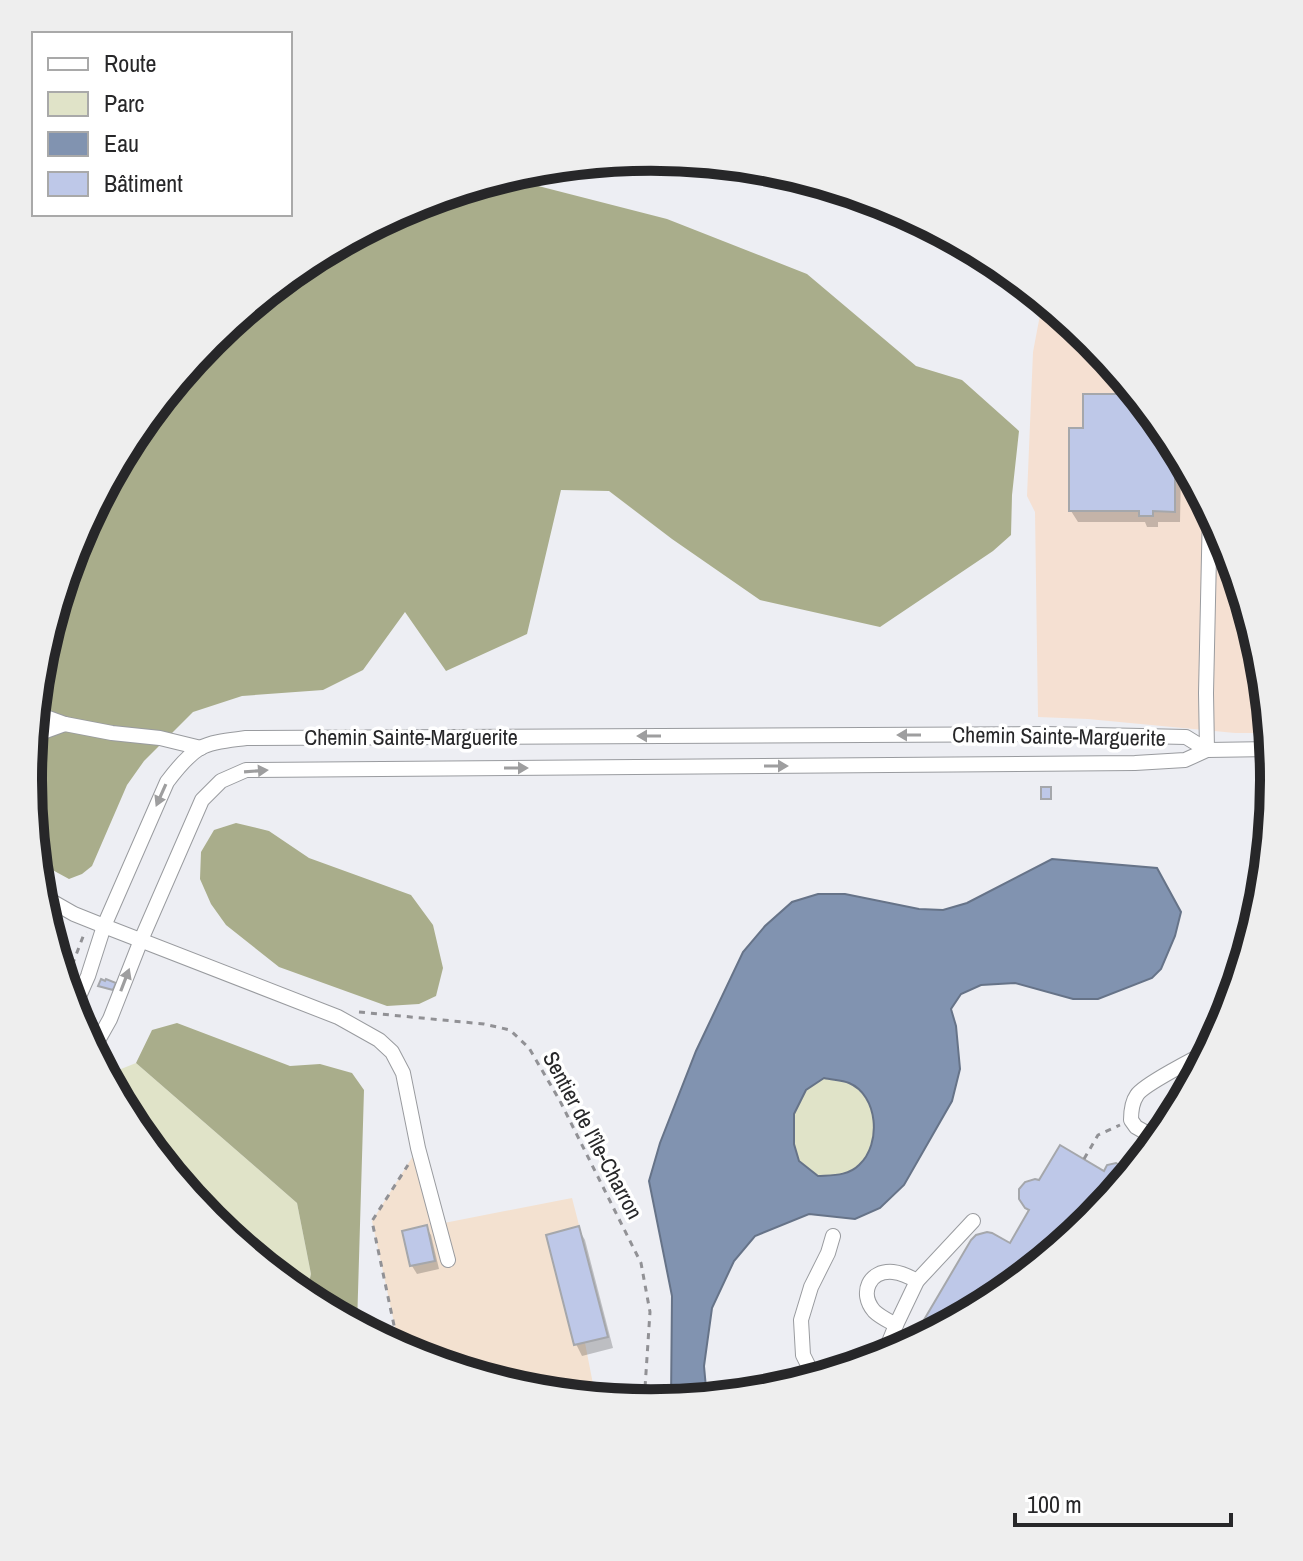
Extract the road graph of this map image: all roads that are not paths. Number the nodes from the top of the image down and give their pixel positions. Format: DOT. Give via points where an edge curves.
graph roads {
  1 [pos="1209,533"];
  2 [pos="45,717"];
  3 [pos="65,724"];
  4 [pos="44,732"];
  5 [pos="201,748"];
  6 [pos="1260,749"];
  7 [pos="1207,750"];
  8 [pos="55,903"];
  9 [pos="104,926"];
  10 [pos="141,940"];
  11 [pos="80,993"];
  12 [pos="99,1037"];
  13 [pos="1193,1058"];
  14 [pos="1148,1134"];
  15 [pos="973,1221"];
  16 [pos="833,1236"];
  17 [pos="448,1260"];
  18 [pos="917,1281"];
  19 [pos="896,1325"];
  20 [pos="889,1342"];
  21 [pos="810,1369"];
  1 -- 7 [label="street"];
  2 -- 3 [label="street"];
  3 -- 4 [label="street"];
  3 -- 5 [label="street"];
  7 -- 5 [label="street, Chemin Sainte-Marguerite, one-way" via="1186,737 1044,734 246,738"];
  5 -- 9 [label="street, one-way" via="167,782"];
  6 -- 7 [label="street"];
  10 -- 7 [label="street, Chemin Sainte-Marguerite, one-way" via="202,800 221,781 246,770 1135,763 1185,760"];
  8 -- 9 [label="street"];
  9 -- 10 [label="street"];
  9 -- 11 [label="street"];
  12 -- 10 [label="street, Chemin Sainte-Marguerite, one-way"];
  10 -- 17 [label="street" via="338,1017 392,1052 403,1073"];
  13 -- 14 [label="street" via="1137,1093 1131,1120"];
  15 -- 18 [label="street"];
  16 -- 21 [label="street" via="801,1320 803,1355"];
  18 -- 19 [label="street"];
  18 -- 19 [label="street" via="893,1272 873,1277 867,1286 872,1308"];
  19 -- 20 [label="street"];
}
